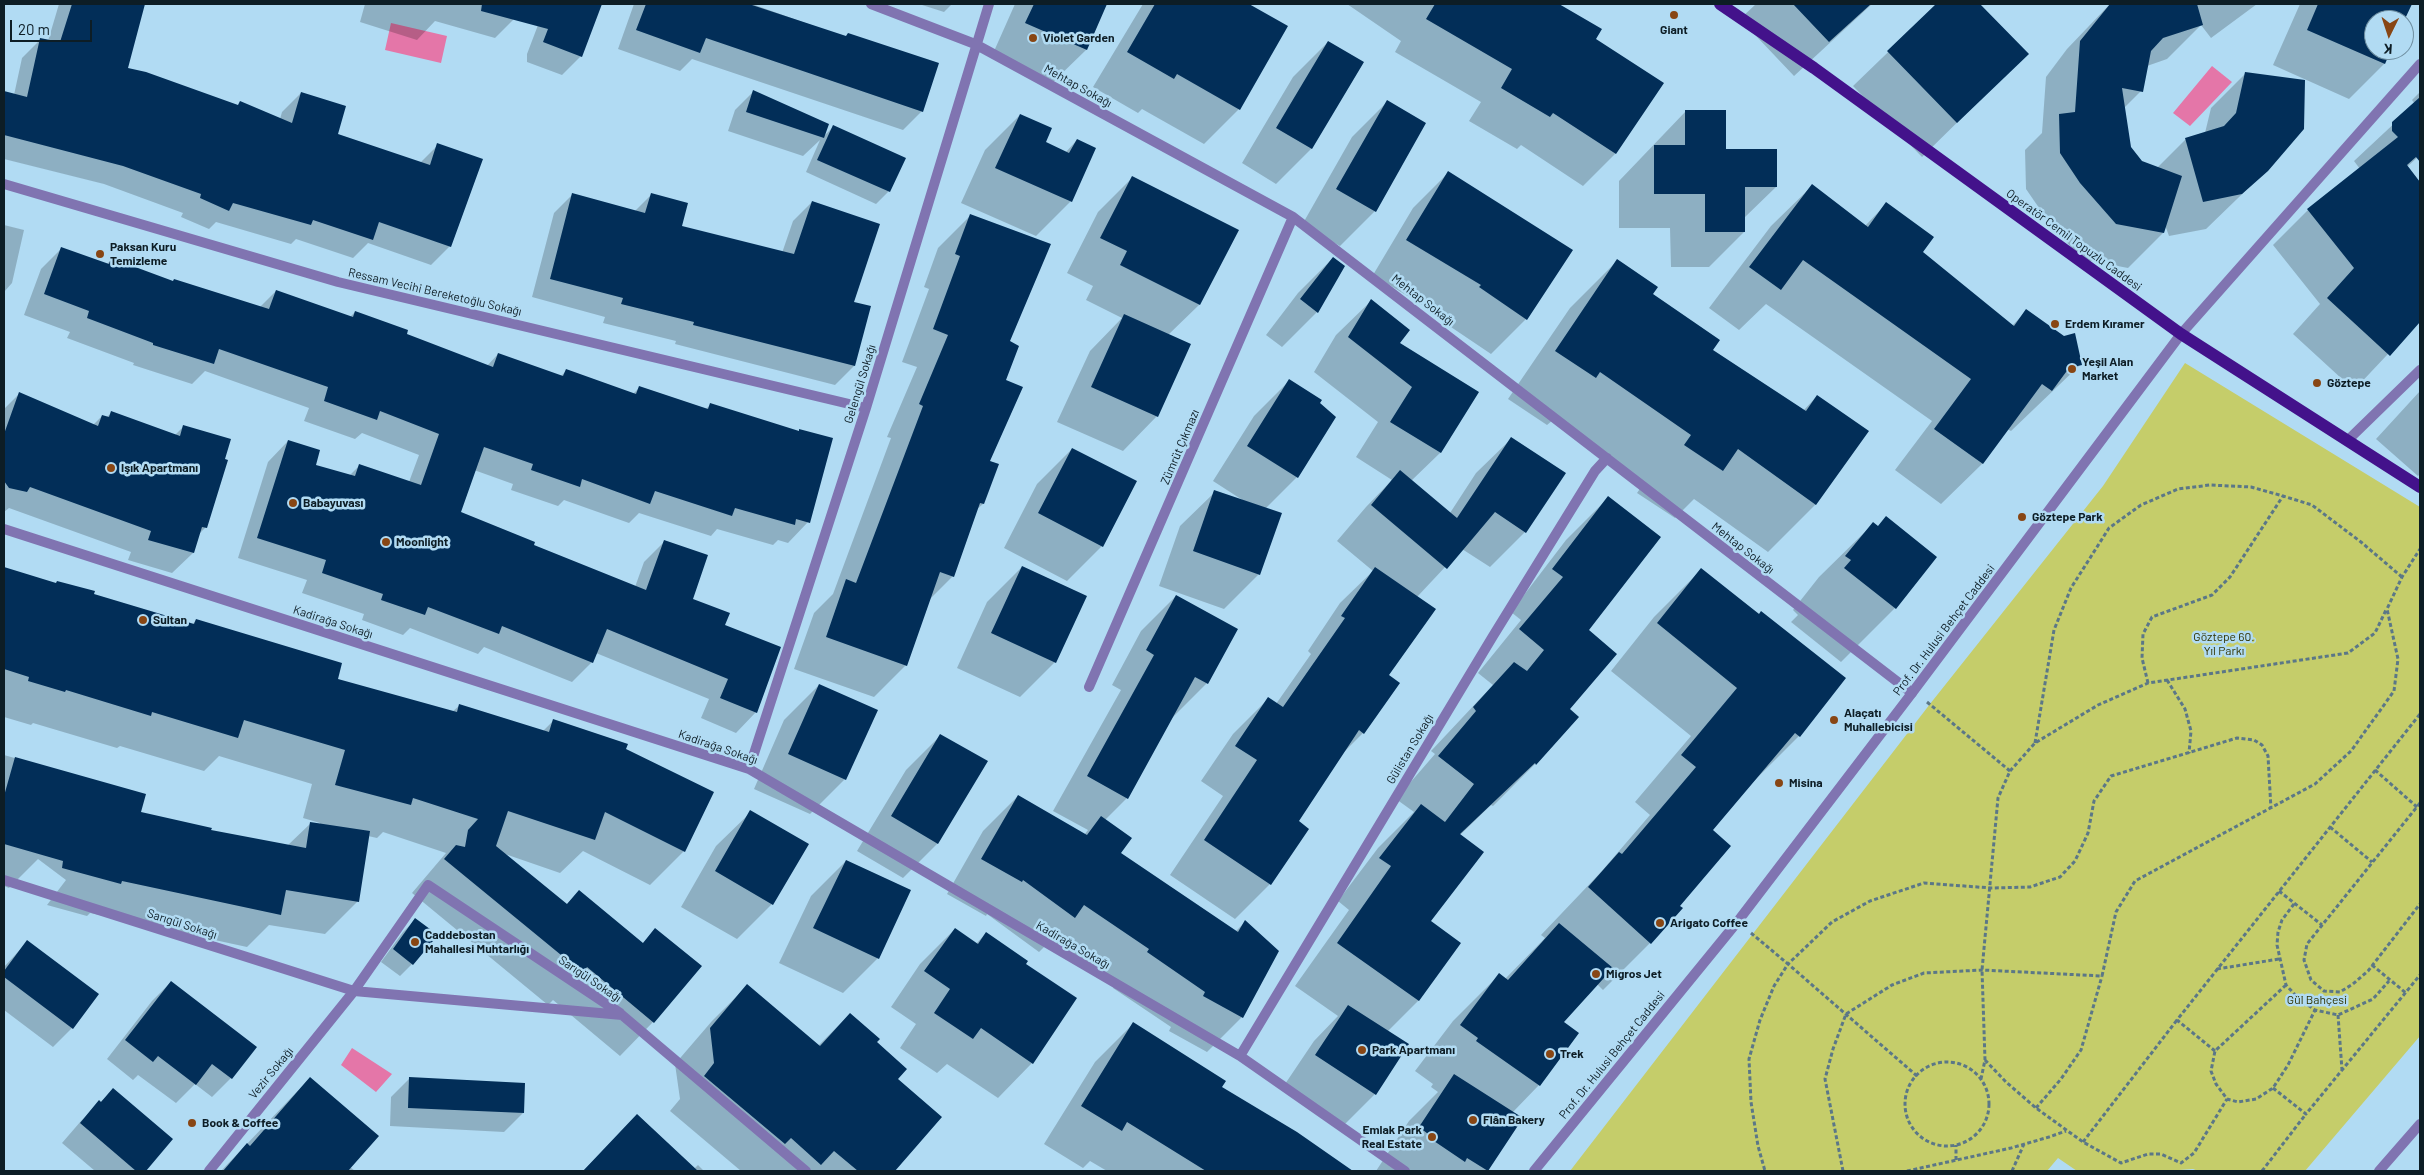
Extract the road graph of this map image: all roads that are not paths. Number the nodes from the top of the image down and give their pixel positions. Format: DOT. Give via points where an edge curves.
graph roads {
  1 [pos="871,4"];
  2 [pos="989,4"];
  3 [pos="1720,4"];
  4 [pos="976,44"];
  5 [pos="2420,64"];
  6 [pos="4,184"];
  7 [pos="1293,217"];
  8 [pos="2181,334"];
  9 [pos="2420,370"];
  10 [pos="866,408"];
  11 [pos="2348,440"];
  12 [pos="1606,458"];
  13 [pos="2420,487"];
  14 [pos="4,529"];
  15 [pos="1089,687"];
  16 [pos="1912,693"];
  17 [pos="749,769"];
  18 [pos="4,880"];
  19 [pos="354,991"];
  20 [pos="622,1015"];
  21 [pos="1240,1056"];
  22 [pos="2420,1124"];
  23 [pos="209,1171"];
  24 [pos="806,1171"];
  25 [pos="1405,1171"];
  26 [pos="1534,1171"];
  27 [pos="2379,1171"];
  1 -- 4 [label="street, Mehtap Sokağı"];
  2 -- 4 [label="street, Gelengül Sokağı"];
  3 -- 8 [label="main road, Operatör Cemil Topuzlu Caddesi" via="1814,68"];
  4 -- 7 [label="street, Mehtap Sokağı"];
  4 -- 10 [label="street, Gelengül Sokağı"];
  5 -- 8 [label="street, Prof. Dr. Hulusi Behçet Caddesi"];
  6 -- 10 [label="street, Ressam Vecihi Bereketoğlu Sokağı" via="338,282"];
  7 -- 12 [label="street, Mehtap Sokağı"];
  7 -- 15 [label="street, Zümrüt Çıkmazı"];
  8 -- 11 [label="main road, Operatör Cemil Topuzlu Caddesi"];
  8 -- 16 [label="street, Prof. Dr. Hulusi Behçet Caddesi"];
  9 -- 11 [label="street"];
  10 -- 17 [label="street, Gelengül Sokağı"];
  11 -- 13 [label="main road, Operatör Cemil Topuzlu Caddesi"];
  12 -- 16 [label="street, Mehtap Sokağı"];
  12 -- 21 [label="street, Gülistan Sokağı" via="1493,636"];
  14 -- 17 [label="street, Kadirağa Sokağı"];
  16 -- 26 [label="street, Prof. Dr. Hulusi Behçet Caddesi" via="1738,922"];
  17 -- 21 [label="street, Kadirağa Sokağı"];
  18 -- 19 [label="street, Sarıgül Sokağı"];
  19 -- 20 [label="street, Sarıgül Sokağı"];
  19 -- 20 [label="street, Sarıgül Sokağı" via="428,885"];
  19 -- 23 [label="street, Vezir Sokağı"];
  20 -- 24 [label="street, Sarıgül Sokağı"];
  21 -- 25 [label="street, Kadirağa Sokağı"];
  22 -- 27 [label="street"];
}
